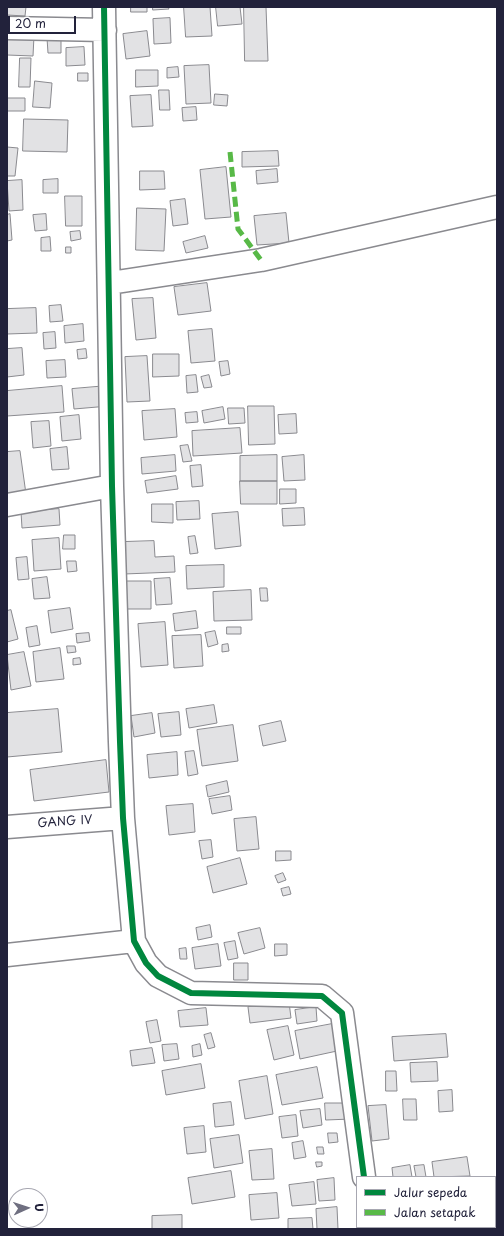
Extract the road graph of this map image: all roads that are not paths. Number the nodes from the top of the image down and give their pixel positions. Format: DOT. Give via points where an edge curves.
graph roads {
  1 [pos="104,7"];
  2 [pos="7,28"];
  3 [pos="105,30"];
  4 [pos="497,207"];
  5 [pos="110,283"];
  6 [pos="112,486"];
  7 [pos="7,505"];
  8 [pos="123,818"];
  9 [pos="7,827"];
  10 [pos="134,941"];
  11 [pos="7,955"];
  12 [pos="364,1176"];
  1 -- 3 [label="street"];
  2 -- 3 [label="street"];
  3 -- 5 [label="street"];
  4 -- 5 [label="street" via="261,260"];
  5 -- 6 [label="street"];
  6 -- 7 [label="street"];
  6 -- 8 [label="street"];
  8 -- 9 [label="street, GANG IV"];
  8 -- 10 [label="street"];
  10 -- 11 [label="street"];
  10 -- 12 [label="street" via="146,963 158,976 191,993 322,996 342,1013"];
}
